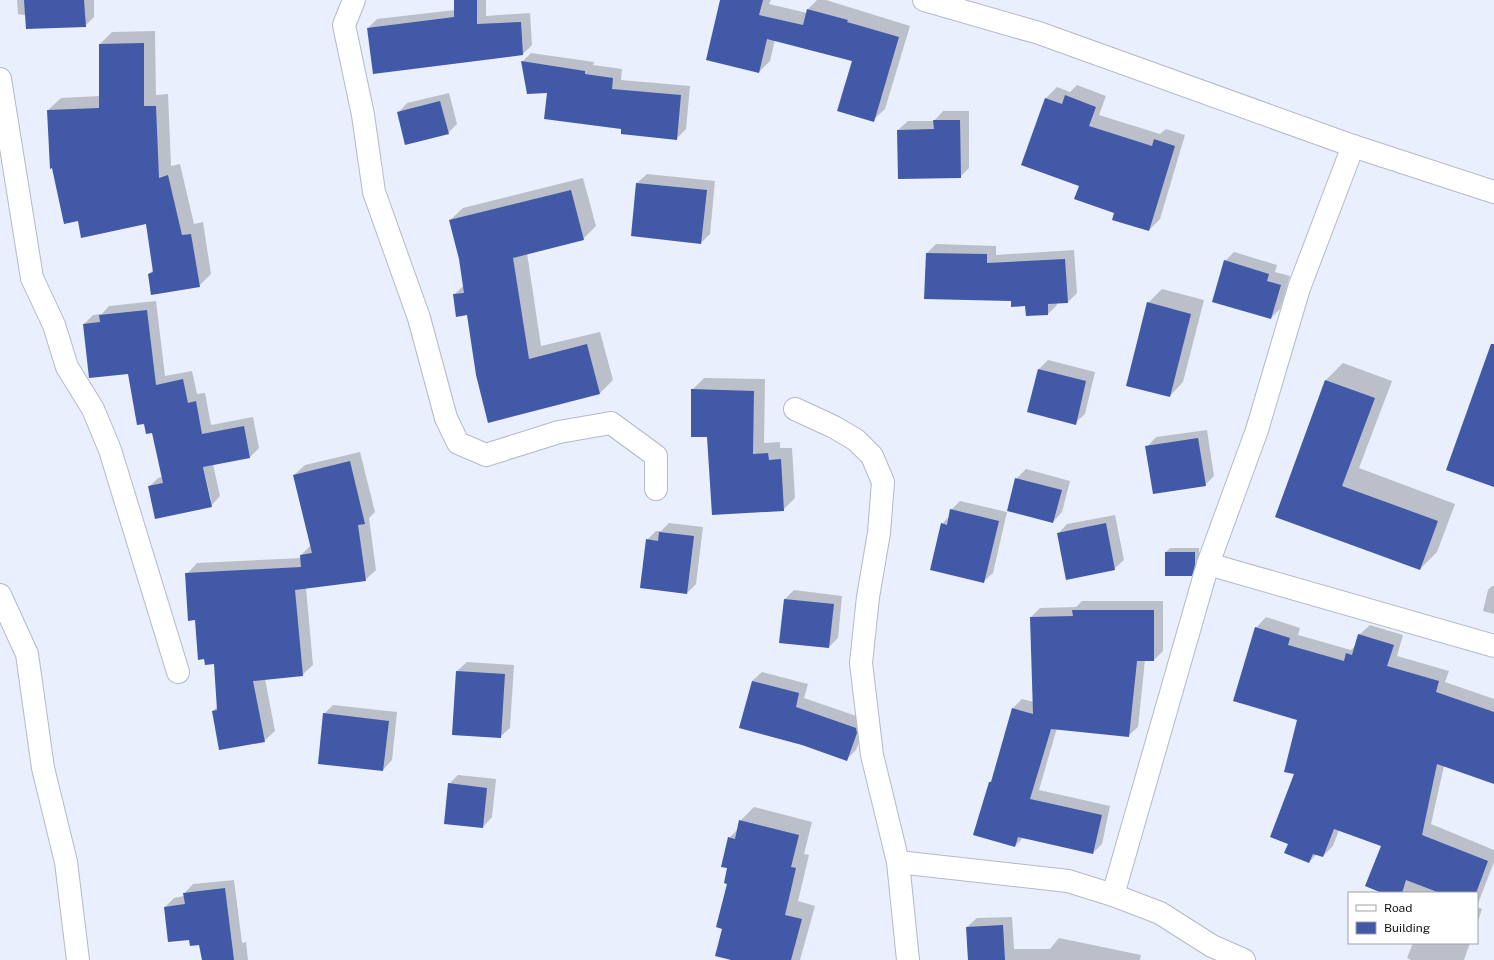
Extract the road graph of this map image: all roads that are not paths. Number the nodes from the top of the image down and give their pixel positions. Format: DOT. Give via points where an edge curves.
graph roads {
  1 [pos="354,0"];
  2 [pos="924,0"];
  3 [pos="0,79"];
  4 [pos="1353,146"];
  5 [pos="5,151"];
  6 [pos="1494,192"];
  7 [pos="795,409"];
  8 [pos="656,489"];
  9 [pos="1208,564"];
  10 [pos="0,595"];
  11 [pos="1494,646"];
  12 [pos="178,672"];
  13 [pos="898,862"];
  14 [pos="1113,895"];
  15 [pos="78,960"];
  16 [pos="908,960"];
  17 [pos="1244,960"];
  1 -- 8 [label="street" via="344,26 363,115 374,192 420,318 446,418 458,443 486,456 559,432 611,423 656,456"];
  2 -- 4 [label="street" via="1039,33"];
  3 -- 5 [label="street"];
  4 -- 6 [label="street"];
  4 -- 9 [label="street" via="1299,288 1257,430"];
  5 -- 12 [label="street" via="32,278 54,325 67,367 93,409 110,450"];
  7 -- 13 [label="street" via="834,426 856,440 872,456 883,482 879,533 868,596 861,663 872,755"];
  9 -- 11 [label="street"];
  9 -- 14 [label="street"];
  10 -- 15 [label="street" via="27,654 43,768 66,862"];
  13 -- 14 [label="street" via="1068,881"];
  13 -- 16 [label="street"];
  14 -- 17 [label="street" via="1160,913 1212,946"];
}
